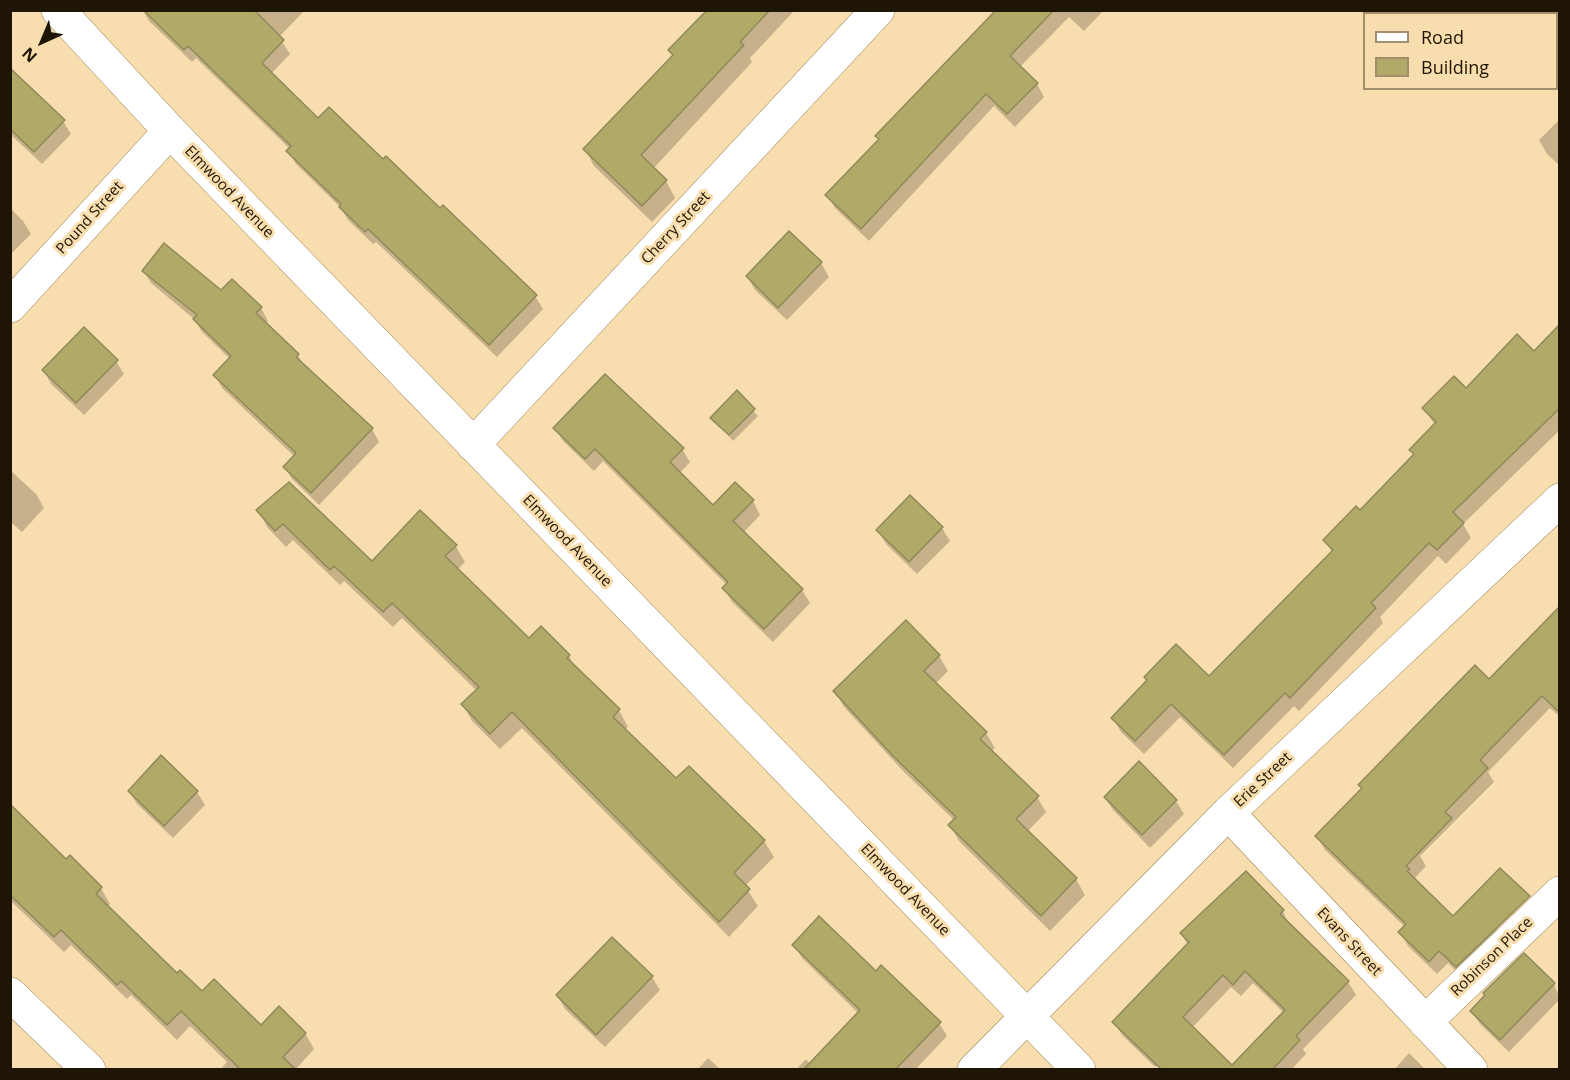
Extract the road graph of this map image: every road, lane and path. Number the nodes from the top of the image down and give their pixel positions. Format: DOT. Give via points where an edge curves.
graph roads {
  1 [pos="58,10"];
  2 [pos="878,10"];
  3 [pos="170,130"];
  4 [pos="10,306"];
  5 [pos="473,445"];
  6 [pos="1558,505"];
  7 [pos="1228,813"];
  8 [pos="1560,893"];
  9 [pos="10,994"];
  10 [pos="1026,1015"];
  11 [pos="1425,1022"];
  12 [pos="89,1070"];
  13 [pos="974,1070"];
  14 [pos="1079,1070"];
  15 [pos="1471,1070"];
  1 -- 3 [label="street, Elmwood Avenue"];
  2 -- 5 [label="street, Cherry Street"];
  3 -- 4 [label="street, Pound Street"];
  3 -- 5 [label="street, Elmwood Avenue"];
  5 -- 10 [label="street, Elmwood Avenue"];
  6 -- 7 [label="street, Erie Street"];
  7 -- 10 [label="street, Erie Street"];
  7 -- 11 [label="street, Evans Street"];
  8 -- 11 [label="street, Robinson Place"];
  9 -- 12 [label="street"];
  10 -- 13 [label="street, Erie Street"];
  10 -- 14 [label="street, Elmwood Avenue"];
  11 -- 15 [label="street, Evans Street"];
}
